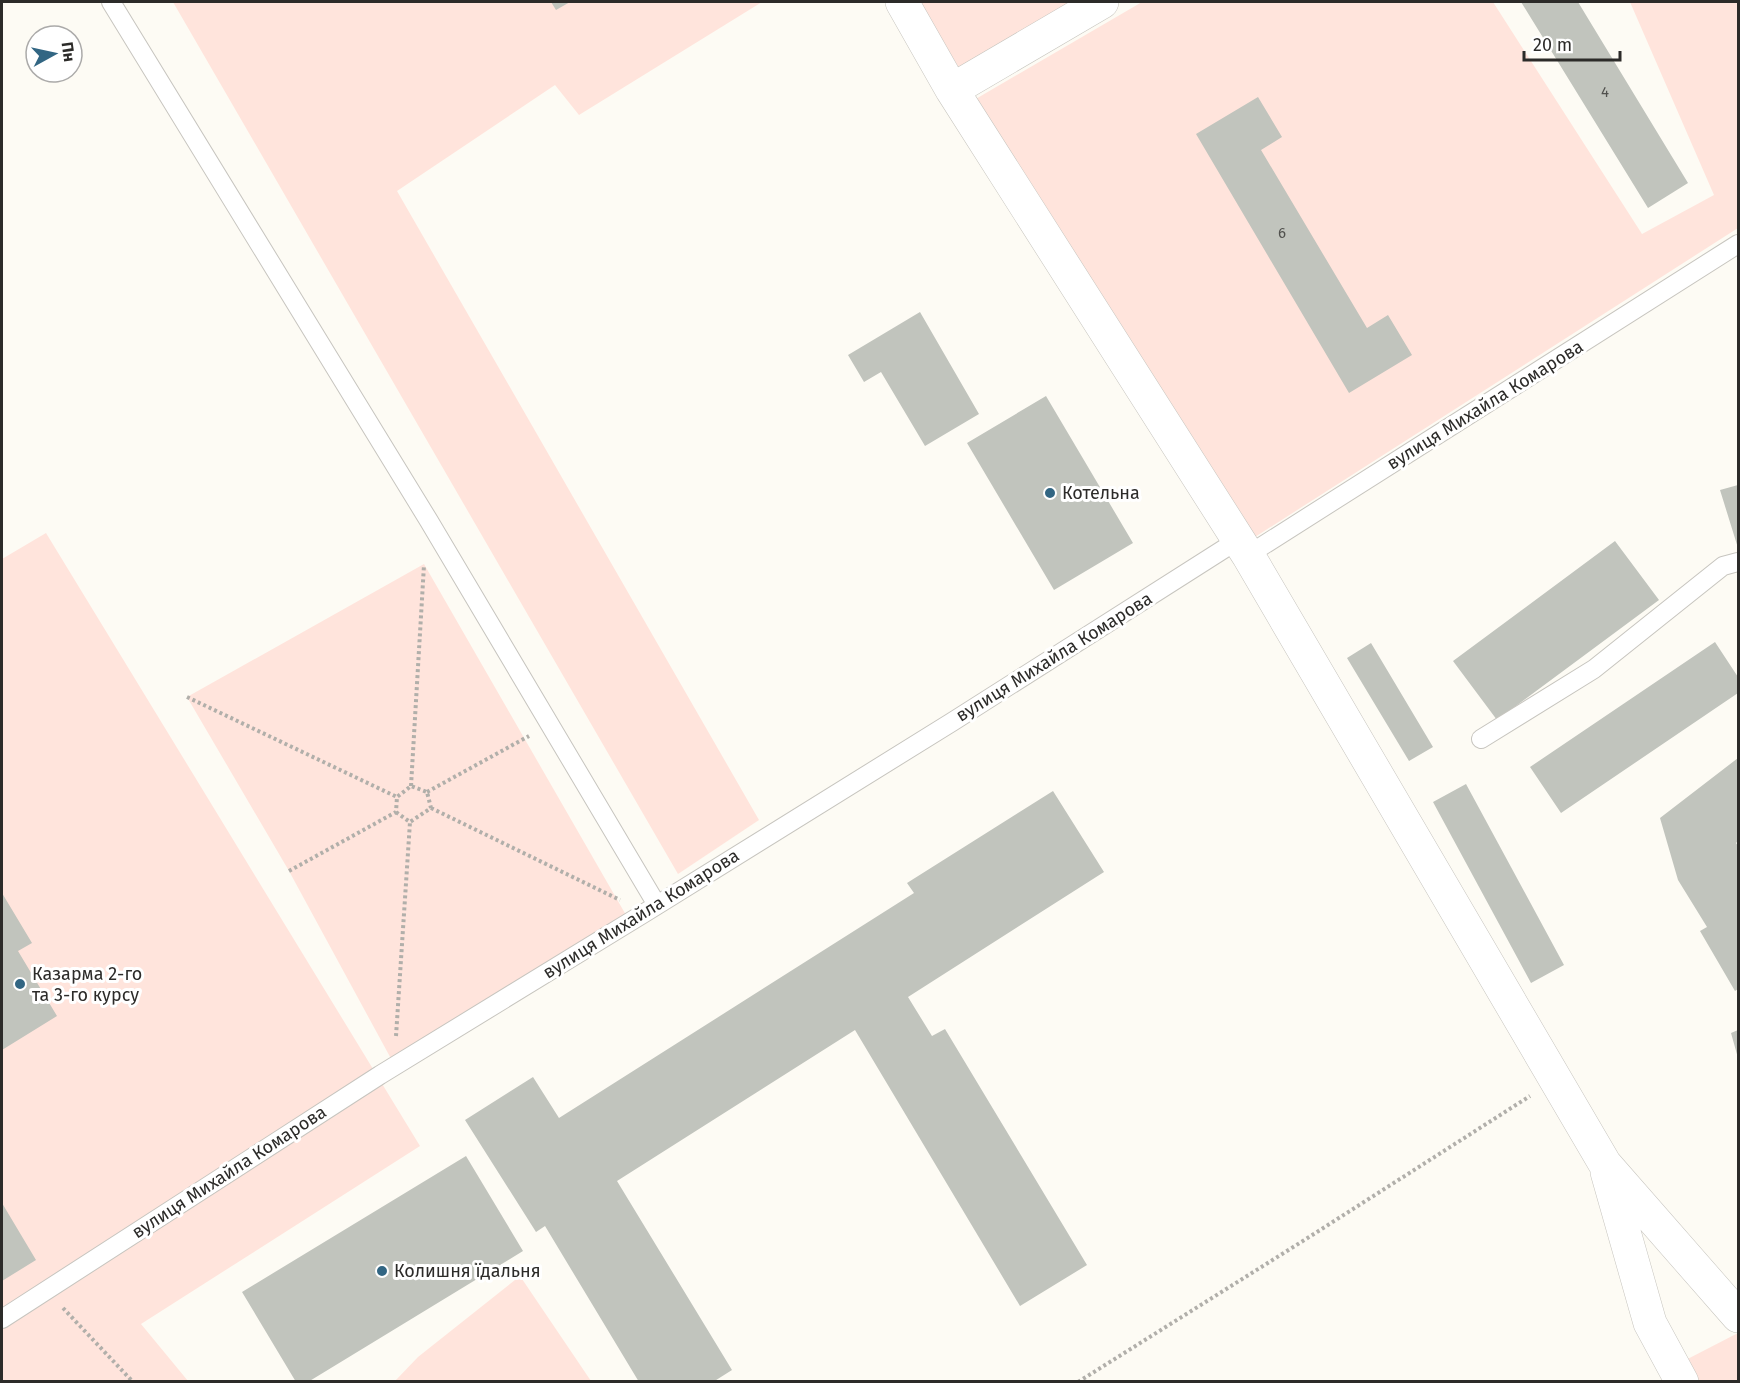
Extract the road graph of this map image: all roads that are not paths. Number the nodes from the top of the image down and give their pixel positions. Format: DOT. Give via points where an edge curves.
graph roads {
  1 [pos="111,2"];
  2 [pos="902,2"];
  3 [pos="1101,2"];
  4 [pos="952,90"];
  5 [pos="1738,244"];
  6 [pos="1243,547"];
  7 [pos="1738,562"];
  8 [pos="1480,739"];
  9 [pos="652,909"];
  10 [pos="1605,1164"];
  11 [pos="1738,1316"];
  12 [pos="2,1319"];
  13 [pos="1683,1382"];
  1 -- 9 [label="lane" via="429,521 550,724"];
  2 -- 4 [label="street"];
  3 -- 4 [label="street"];
  4 -- 6 [label="street"];
  5 -- 6 [label="lane, вулиця Михайла Комарова"];
  6 -- 9 [label="lane, вулиця Михайла Комарова" via="1023,677"];
  6 -- 10 [label="street"];
  7 -- 8 [label="lane" via="1723,566 1594,669"];
  9 -- 12 [label="lane, вулиця Михайла Комарова" via="394,1066"];
  10 -- 11 [label="street"];
  10 -- 13 [label="street" via="1650,1323"];
}
